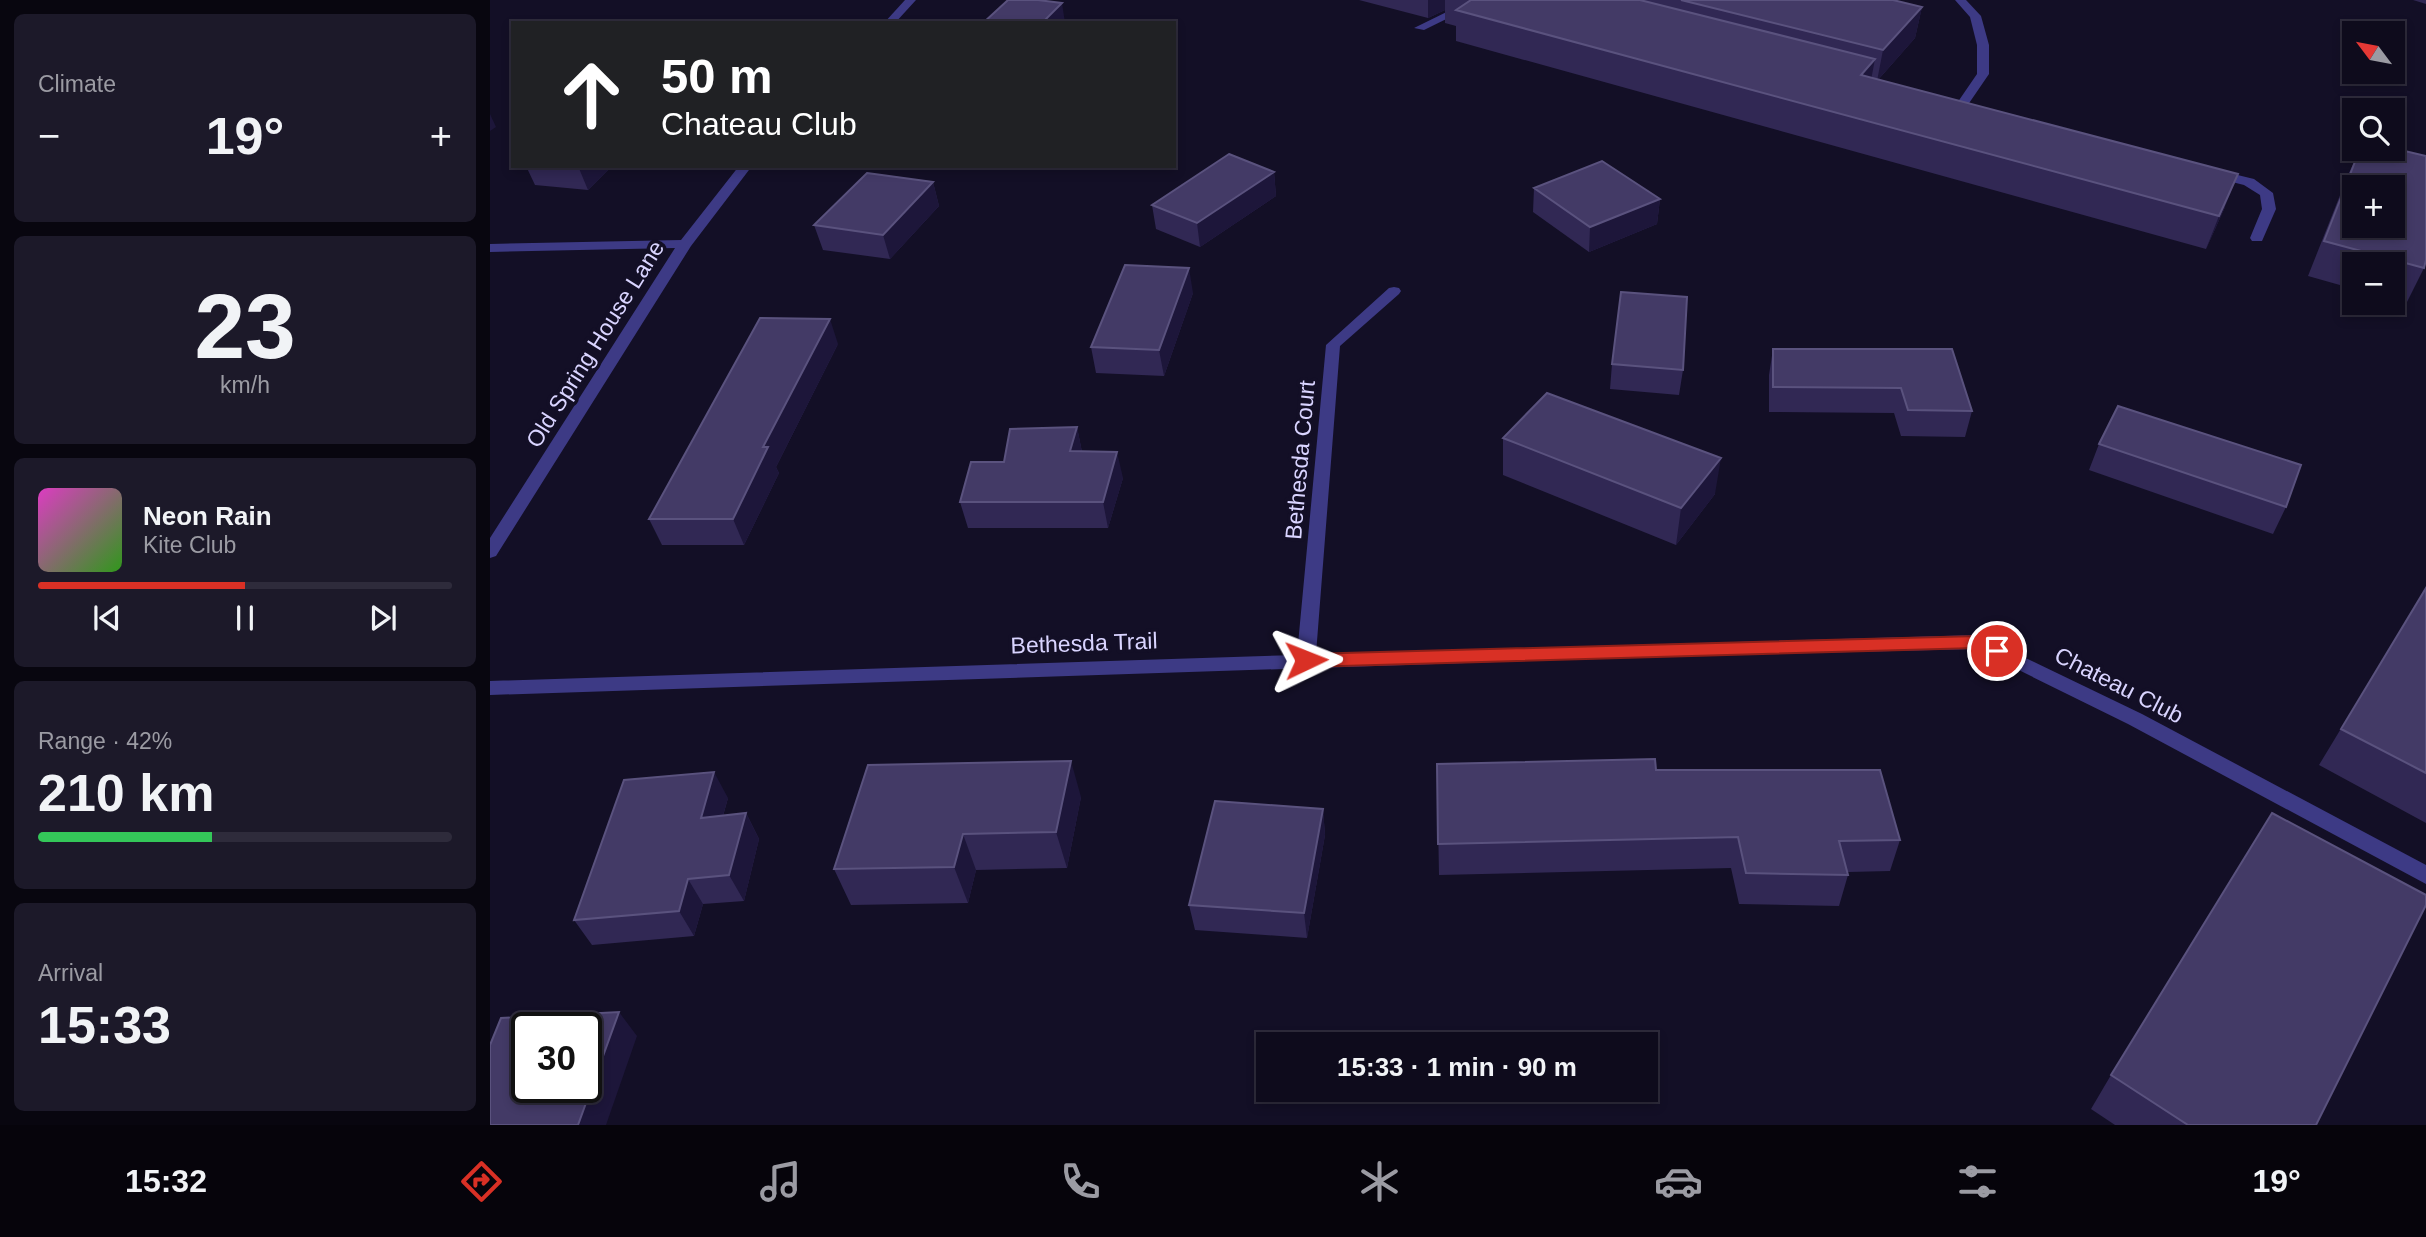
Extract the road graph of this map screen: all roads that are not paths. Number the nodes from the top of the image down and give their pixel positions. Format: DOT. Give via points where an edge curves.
graph roads {
  1 [pos="911,0"];
  2 [pos="1480,0"];
  3 [pos="1960,0"];
  4 [pos="891,21"];
  5 [pos="1420,28"];
  6 [pos="1959,109"];
  7 [pos="744,168"];
  8 [pos="2197,169"];
  9 [pos="2257,238"];
  10 [pos="685,244"];
  11 [pos="490,248"];
  12 [pos="1394,291"];
  13 [pos="490,552"];
  14 [pos="1679,649"];
  15 [pos="1306,660"];
  16 [pos="490,688"];
  17 [pos="2426,875"];
  1 -- 4 [label="street"];
  2 -- 5 [label="street"];
  3 -- 6 [label="street" via="1975,16 1983,45 1983,74"];
  7 -- 10 [label="street, Old Spring House Lane"];
  8 -- 9 [label="street" via="2249,182 2266,193 2269,209"];
  10 -- 11 [label="street"];
  10 -- 13 [label="street, Old Spring House Lane"];
  12 -- 15 [label="street, Bethesda Court" via="1334,345"];
  14 -- 15 [label="street, Bethesda Trail"];
  14 -- 17 [label="street, Chateau Club" via="1978,642 2135,719"];
  15 -- 16 [label="street, Bethesda Trail"];
}
